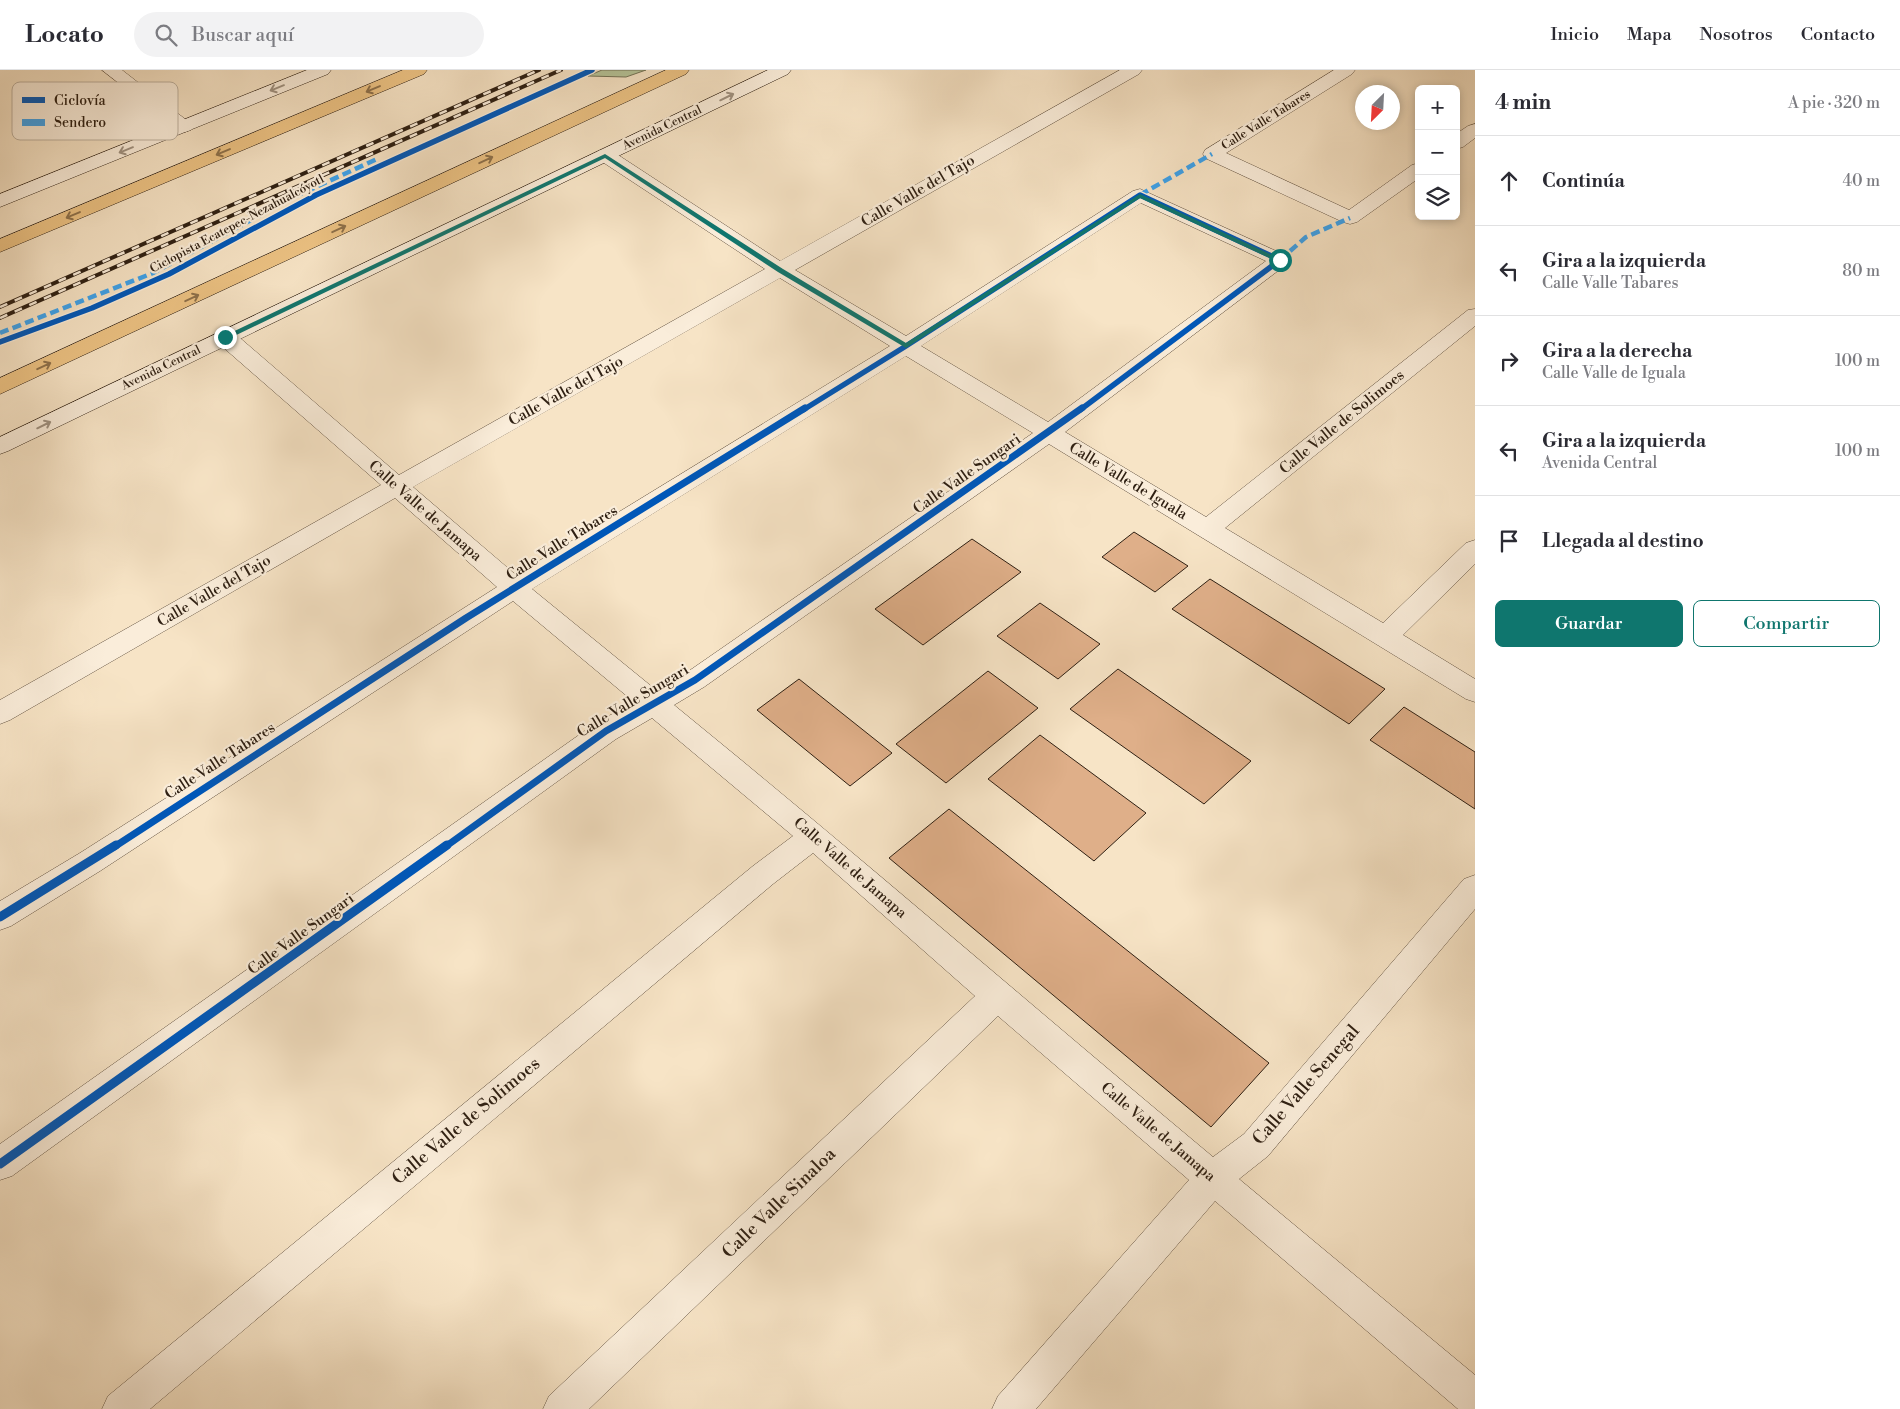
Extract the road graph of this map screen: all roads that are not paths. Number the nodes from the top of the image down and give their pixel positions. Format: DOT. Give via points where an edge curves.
graph roads {
  1 [pos="111,70"];
  2 [pos="322,70"];
  3 [pos="418,70"];
  4 [pos="680,70"];
  5 [pos="782,70"];
  6 [pos="1132,70"];
  7 [pos="1346,70"];
  8 [pos="127,82"];
  9 [pos="178,121"];
  10 [pos="184,126"];
  11 [pos="178,128"];
  12 [pos="1475,130"];
  13 [pos="150,140"];
  14 [pos="1460,140"];
  15 [pos="605,155"];
  16 [pos="1415,172"];
  17 [pos="1140,195"];
  18 [pos="0,201"];
  19 [pos="0,246"];
  20 [pos="781,270"];
  21 [pos="1475,315"];
  22 [pos="225,337"];
  23 [pos="906,346"];
  24 [pos="0,387"];
  25 [pos="1049,434"];
  26 [pos="0,446"];
  27 [pos="396,487"];
  28 [pos="1208,529"];
  29 [pos="1475,549"];
  30 [pos="514,588"];
  31 [pos="1385,637"];
  32 [pos="1475,692"];
  33 [pos="655,705"];
  34 [pos="0,713"];
  35 [pos="814,836"];
  36 [pos="1475,888"];
  37 [pos="0,917"];
  38 [pos="996,996"];
  39 [pos="0,1164"];
  40 [pos="1213,1178"];
  41 [pos="1475,1399"];
  42 [pos="121,1409"];
  43 [pos="562,1409"];
  44 [pos="1011,1409"];
  45 [pos="1468,1409"];
  1 -- 8 [label="street"];
  2 -- 10 [label="street, one-way"];
  3 -- 19 [label="highway, one-way"];
  24 -- 4 [label="highway, one-way"];
  15 -- 5 [label="street, Avenida Central, one-way"];
  6 -- 20 [label="street, Calle Valle del Tajo"];
  7 -- 16 [label="street, Calle Valle Tabares" via="1212,154 1350,218"];
  9 -- 10 [label="street"];
  10 -- 11 [label="street, one-way"];
  12 -- 14 [label="street"];
  13 -- 18 [label="street, one-way"];
  15 -- 20 [label="street, Calle Valle de Iguala"];
  15 -- 22 [label="street, Avenida Central"];
  17 -- 23 [label="street, Calle Valle Tabares"];
  17 -- 25 [label="street, Calle Valle Sungari" via="1280,260"];
  20 -- 23 [label="street, Calle Valle de Iguala"];
  20 -- 27 [label="street, Calle Valle del Tajo"];
  21 -- 28 [label="street, Calle Valle de Solimoes"];
  26 -- 22 [label="street, Avenida Central, one-way"];
  22 -- 27 [label="street, Calle Valle de Jamapa"];
  23 -- 25 [label="street, Calle Valle de Iguala"];
  23 -- 30 [label="street, Calle Valle Tabares"];
  25 -- 28 [label="street, Calle Valle de Iguala"];
  25 -- 33 [label="street, Calle Valle Sungari"];
  27 -- 30 [label="street, Calle Valle de Jamapa"];
  27 -- 34 [label="street, Calle Valle del Tajo"];
  28 -- 31 [label="street, Calle Valle de Iguala"];
  29 -- 31 [label="street"];
  30 -- 33 [label="street, Calle Valle de Jamapa"];
  30 -- 37 [label="street, Calle Valle Tabares"];
  31 -- 32 [label="street, Calle Valle de Iguala"];
  33 -- 35 [label="street, Calle Valle de Jamapa"];
  33 -- 39 [label="street, Calle Valle Sungari" via="606,731"];
  35 -- 38 [label="street, Calle Valle de Jamapa"];
  35 -- 42 [label="street, Calle Valle de Solimoes"];
  36 -- 40 [label="street, Calle Valle Senegal" via="1256,1145"];
  38 -- 40 [label="street, Calle Valle de Jamapa"];
  38 -- 43 [label="street, Calle Valle Sinaloa"];
  40 -- 41 [label="street, Calle Valle de Jamapa"];
  40 -- 44 [label="street, Calle Valle Senegal"];
  41 -- 45 [label="street"];
}
